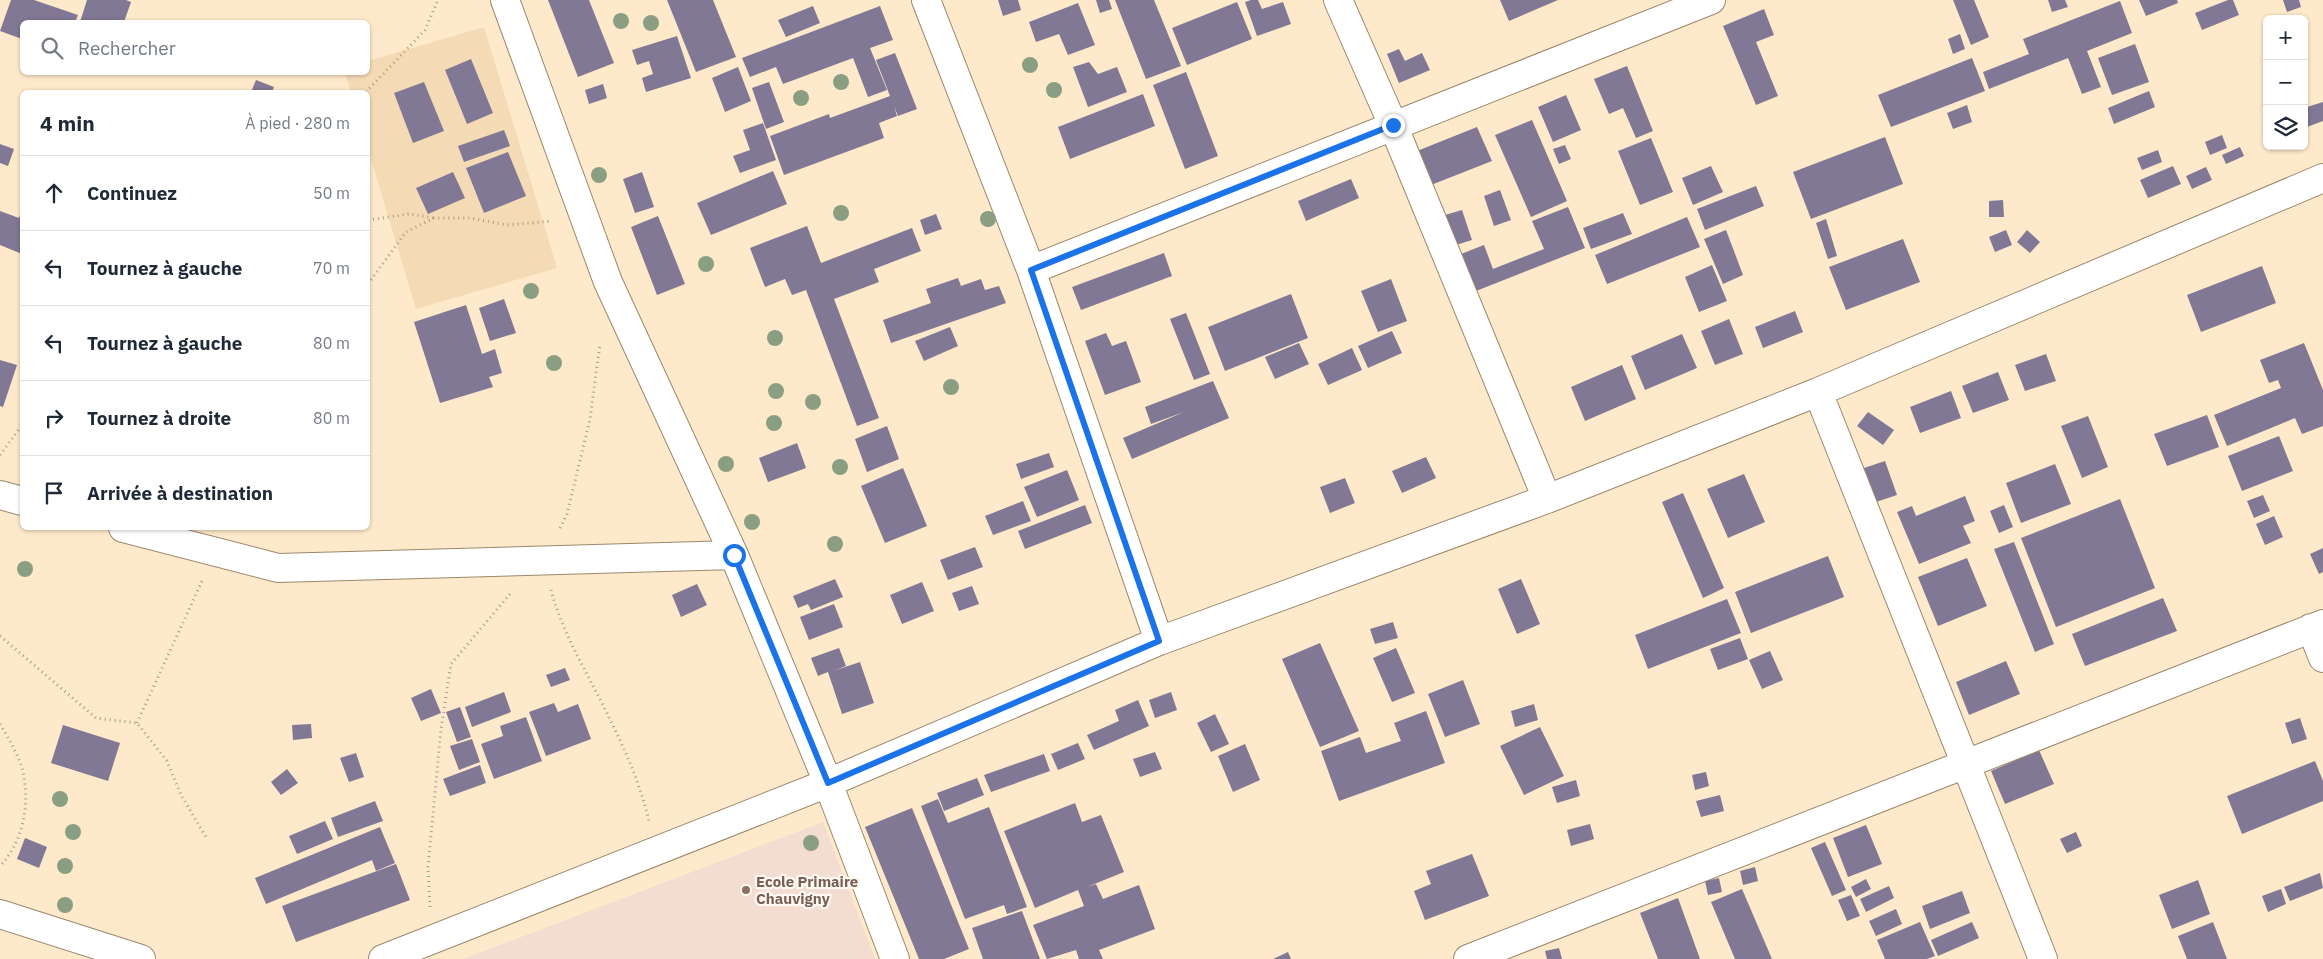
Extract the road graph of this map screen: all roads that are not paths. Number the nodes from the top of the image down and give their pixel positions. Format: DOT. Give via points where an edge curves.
graph roads {
  1 [pos="505,0"];
  2 [pos="926,0"];
  3 [pos="1338,0"];
  4 [pos="1711,0"];
  5 [pos="1393,125"];
  6 [pos="2323,178"];
  7 [pos="1031,270"];
  8 [pos="1818,392"];
  9 [pos="0,495"];
  10 [pos="1547,499"];
  11 [pos="20,500"];
  12 [pos="131,530"];
  13 [pos="734,555"];
  14 [pos="2317,626"];
  15 [pos="1159,641"];
  16 [pos="2323,658"];
  17 [pos="1966,764"];
  18 [pos="828,783"];
  19 [pos="0,914"];
  20 [pos="141,959"];
  21 [pos="383,959"];
  22 [pos="895,959"];
  23 [pos="1468,959"];
  24 [pos="2043,959"];
  1 -- 13 [label="street" via="608,282"];
  2 -- 7 [label="street"];
  3 -- 5 [label="street"];
  4 -- 5 [label="street"];
  5 -- 7 [label="street"];
  5 -- 10 [label="street"];
  6 -- 8 [label="street"];
  7 -- 15 [label="street"];
  8 -- 10 [label="street"];
  8 -- 17 [label="street"];
  9 -- 11 [label="street"];
  10 -- 15 [label="street"];
  12 -- 13 [label="street" via="278,568"];
  13 -- 18 [label="street"];
  14 -- 16 [label="street"];
  14 -- 17 [label="street"];
  15 -- 18 [label="street"];
  17 -- 23 [label="street"];
  17 -- 24 [label="street"];
  18 -- 21 [label="street"];
  18 -- 22 [label="street"];
  19 -- 20 [label="street"];
}
